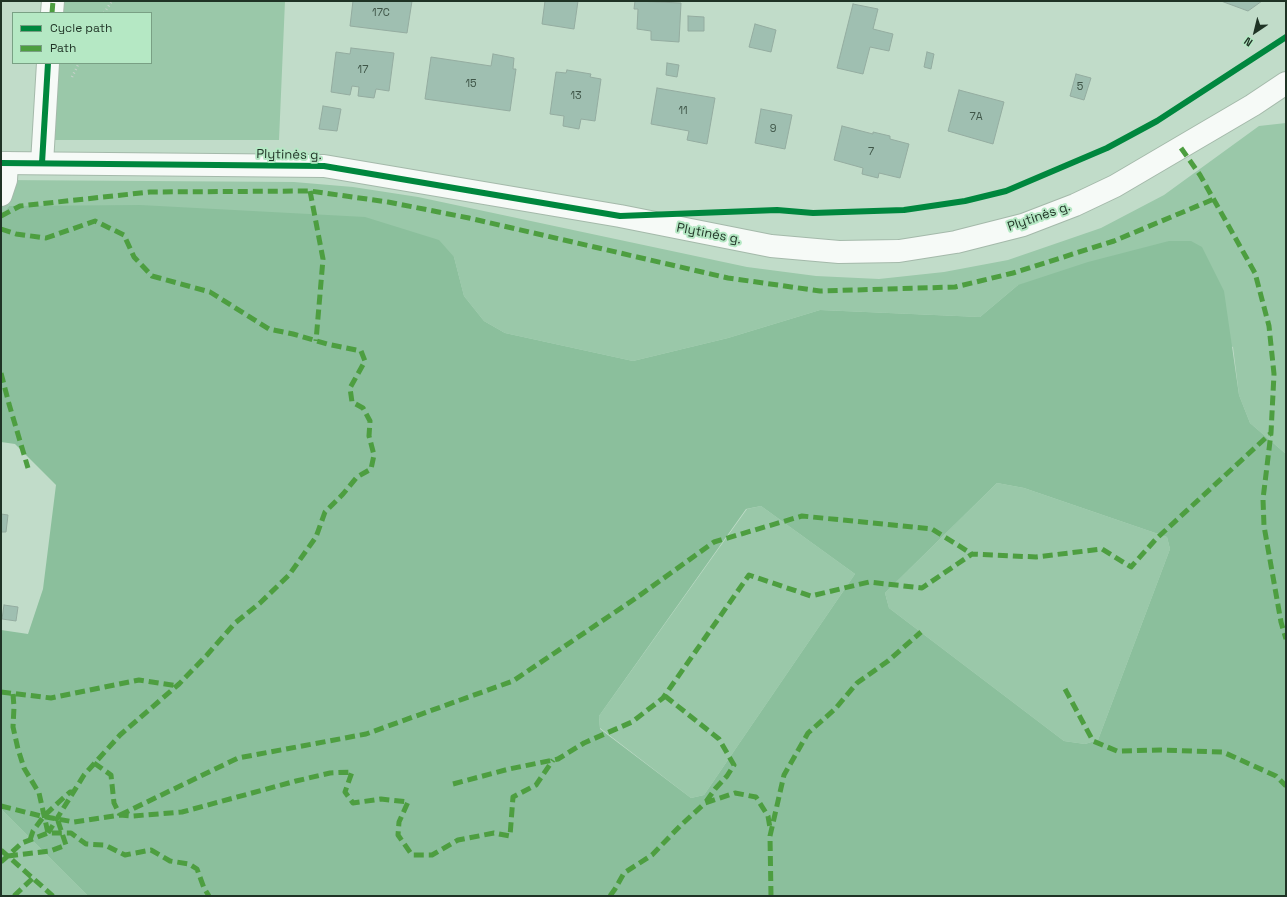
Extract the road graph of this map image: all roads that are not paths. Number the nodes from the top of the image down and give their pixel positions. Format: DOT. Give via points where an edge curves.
graph roads {
  1 [pos="52,1"];
  2 [pos="52,12"];
  3 [pos="48,64"];
  4 [pos="1286,83"];
  5 [pos="4,163"];
  6 [pos="42,163"];
  7 [pos="1,196"];
  1 -- 2 [label="main road"];
  3 -- 6 [label="main road"];
  4 -- 6 [label="main road, Plytinės g." via="1141,171 1075,205 1023,225 956,242 899,251 839,252 771,246 620,216 324,166"];
  5 -- 6 [label="main road, Plytinės g."];
  5 -- 7 [label="main road" via="6,180"];
}
